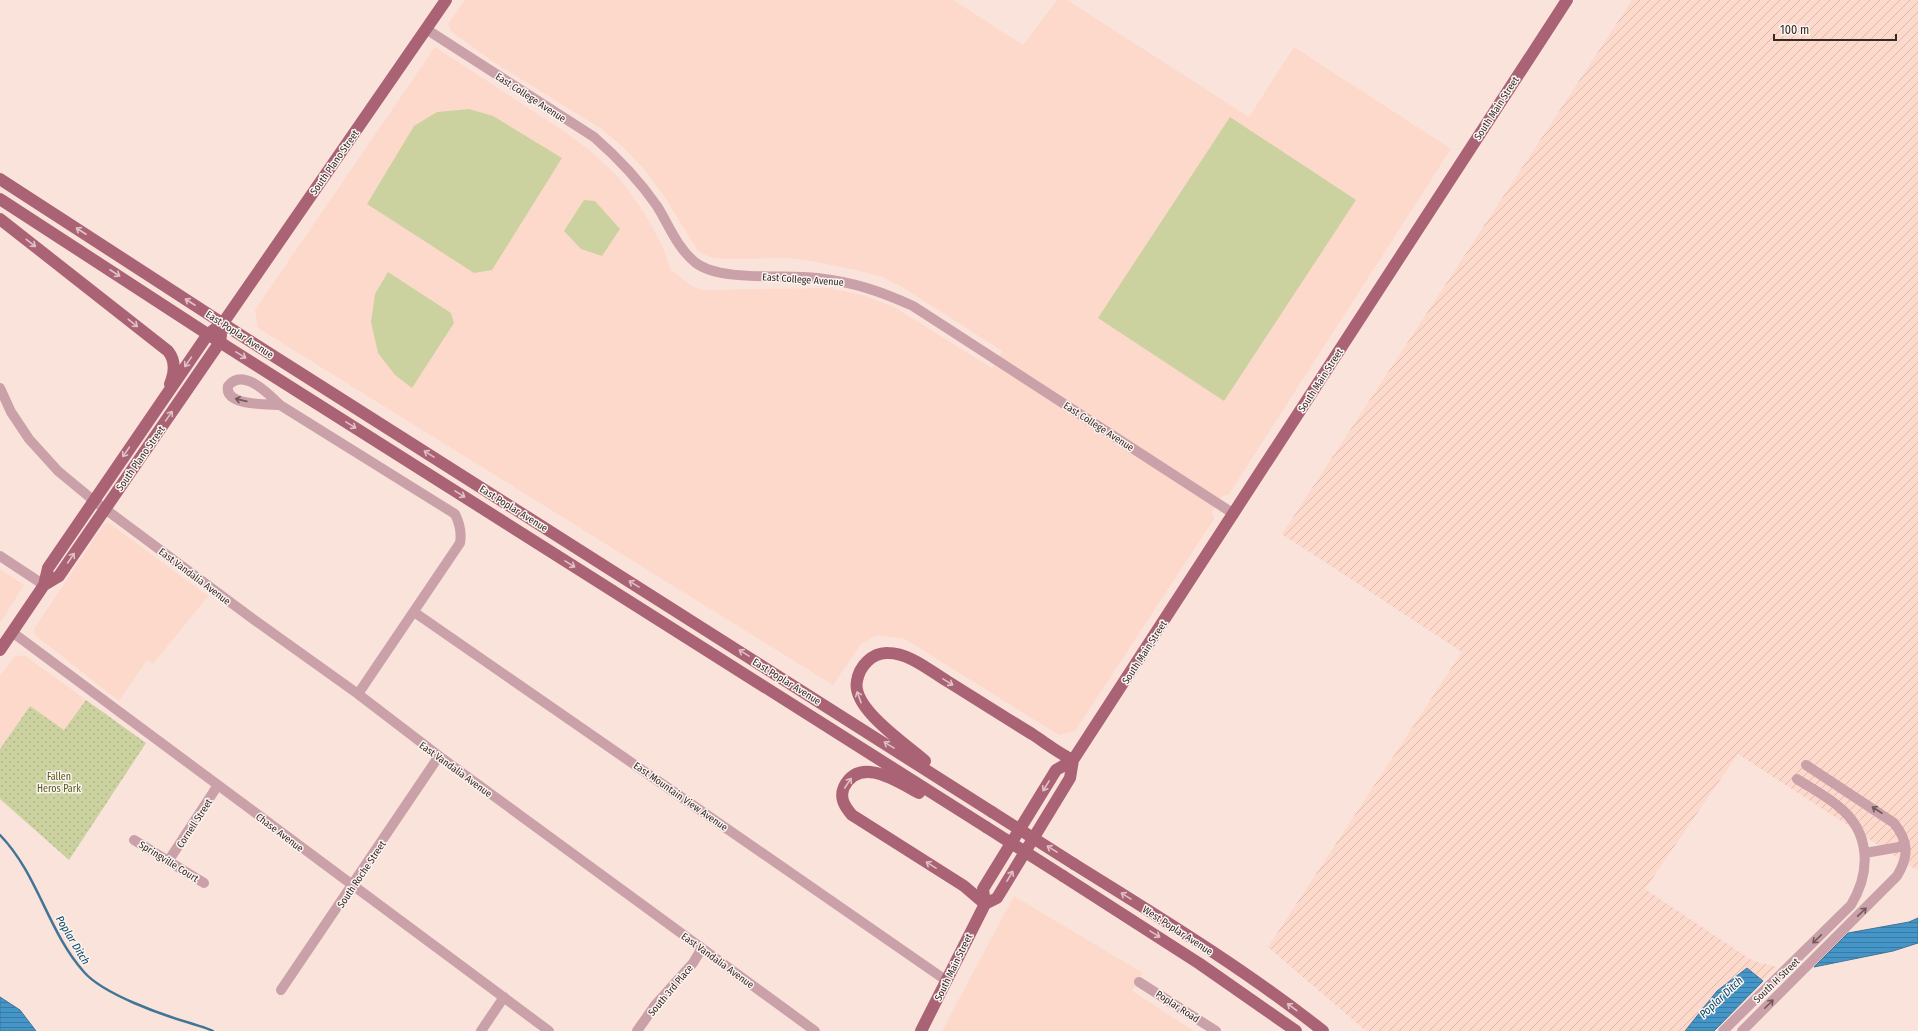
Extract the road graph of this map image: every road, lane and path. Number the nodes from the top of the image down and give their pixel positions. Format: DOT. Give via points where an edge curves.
graph roads {
  1 [pos="446,0"];
  2 [pos="1567,0"];
  3 [pos="426,29"];
  4 [pos="0,179"];
  5 [pos="0,199"];
  6 [pos="0,220"];
  7 [pos="223,323"];
  8 [pos="208,334"];
  9 [pos="220,342"];
  10 [pos="0,388"];
  11 [pos="164,397"];
  12 [pos="280,405"];
  13 [pos="99,504"];
  14 [pos="1234,514"];
  15 [pos="0,556"];
  16 [pos="44,585"];
  17 [pos="414,612"];
  18 [pos="12,632"];
  19 [pos="0,650"];
  20 [pos="358,694"];
  21 [pos="439,756"];
  22 [pos="1073,760"];
  23 [pos="1806,765"];
  24 [pos="1797,779"];
  25 [pos="218,785"];
  26 [pos="1837,785"];
  27 [pos="958,789"];
  28 [pos="1828,799"];
  29 [pos="986,828"];
  30 [pos="1029,835"];
  31 [pos="134,840"];
  32 [pos="1905,846"];
  33 [pos="1018,848"];
  34 [pos="1865,853"];
  35 [pos="169,860"];
  36 [pos="204,883"];
  37 [pos="352,886"];
  38 [pos="985,904"];
  39 [pos="1828,928"];
  40 [pos="1836,937"];
  41 [pos="702,948"];
  42 [pos="948,981"];
  43 [pos="1140,982"];
  44 [pos="281,990"];
  45 [pos="504,997"];
  46 [pos="481,1031"];
  47 [pos="549,1031"];
  48 [pos="637,1031"];
  49 [pos="815,1031"];
  50 [pos="921,1031"];
  51 [pos="1216,1031"];
  52 [pos="1296,1031"];
  53 [pos="1323,1031"];
  54 [pos="1723,1031"];
  55 [pos="1742,1031"];
  1 -- 3 [label="main road, South Plano Street"];
  2 -- 14 [label="main road, South Main Street"];
  3 -- 7 [label="main road, South Plano Street"];
  3 -- 14 [label="street, East College Avenue" via="594,137 640,183 675,238 696,264 713,272 817,278 854,283 883,292 912,306"];
  7 -- 4 [label="main road, East Poplar Avenue, one-way"];
  5 -- 8 [label="main road, East Poplar Avenue, one-way"];
  6 -- 11 [label="main road, one-way" via="168,351 175,367 174,376"];
  7 -- 8 [label="main road, South Plano Street"];
  7 -- 9 [label="main road, South Plano Street"];
  27 -- 7 [label="main road, East Poplar Avenue, one-way"];
  8 -- 9 [label="main road, East Poplar Avenue"];
  8 -- 11 [label="main road, South Plano Street, one-way"];
  13 -- 9 [label="main road, South Plano Street, one-way"];
  9 -- 29 [label="main road, East Poplar Avenue, one-way"];
  10 -- 13 [label="street, East Vandalia Avenue" via="11,412 29,439 58,471"];
  11 -- 13 [label="main road, South Plano Street, one-way"];
  12 -- 17 [label="street" via="455,514 461,530 460,543"];
  13 -- 16 [label="main road, South Plano Street" via="59,576"];
  13 -- 20 [label="street, East Vandalia Avenue"];
  14 -- 22 [label="main road, South Main Street"];
  15 -- 16 [label="street"];
  16 -- 18 [label="main road, South Plano Street"];
  17 -- 20 [label="street"];
  17 -- 42 [label="street, East Mountain View Avenue"];
  18 -- 19 [label="main road, South Plano Street"];
  18 -- 25 [label="street, Chase Avenue"];
  20 -- 21 [label="street, East Vandalia Avenue"];
  21 -- 37 [label="street, South Roche Street"];
  21 -- 41 [label="street, East Vandalia Avenue"];
  27 -- 22 [label="main road, one-way" via="870,714 861,703 857,692 857,680 862,668 876,655 893,653 917,662"];
  22 -- 38 [label="main road, South Main Street" via="1070,778 997,898"];
  23 -- 26 [label="street, South H Street"];
  24 -- 28 [label="street, South H Street"];
  25 -- 35 [label="street, Cornell Street"];
  25 -- 37 [label="street, Chase Avenue"];
  26 -- 28 [label="street"];
  32 -- 26 [label="street, South H Street, one-way" via="1901,832 1888,818"];
  27 -- 30 [label="main road, East Poplar Avenue, bridge"];
  28 -- 34 [label="street, South H Street" via="1851,819"];
  29 -- 33 [label="main road, East Poplar Avenue, bridge"];
  38 -- 29 [label="main road, one-way" via="964,886 852,815 843,800 843,791 855,775 864,771 875,772"];
  53 -- 30 [label="main road, West Poplar Avenue, one-way, bridge" via="1222,958"];
  31 -- 35 [label="street, Springville Court"];
  32 -- 34 [label="street"];
  40 -- 32 [label="street, South H Street, one-way" via="1897,876 1904,865"];
  33 -- 52 [label="main road, West Poplar Avenue, one-way, bridge" via="1187,955"];
  34 -- 39 [label="street, South H Street" via="1864,876 1858,893 1851,906"];
  35 -- 36 [label="street, Springville Court"];
  37 -- 44 [label="street, South Roche Street"];
  37 -- 45 [label="street, Chase Avenue"];
  38 -- 42 [label="main road, South Main Street"];
  39 -- 40 [label="street"];
  39 -- 54 [label="street, South H Street, one-way"];
  55 -- 40 [label="street, South H Street, one-way"];
  41 -- 48 [label="street, South 3rd Place" via="693,963 656,1004"];
  41 -- 49 [label="street, East Vandalia Avenue"];
  42 -- 50 [label="main road, South Main Street"];
  43 -- 51 [label="street, Poplar Road"];
  45 -- 46 [label="street"];
  45 -- 47 [label="street, Chase Avenue"];
}
